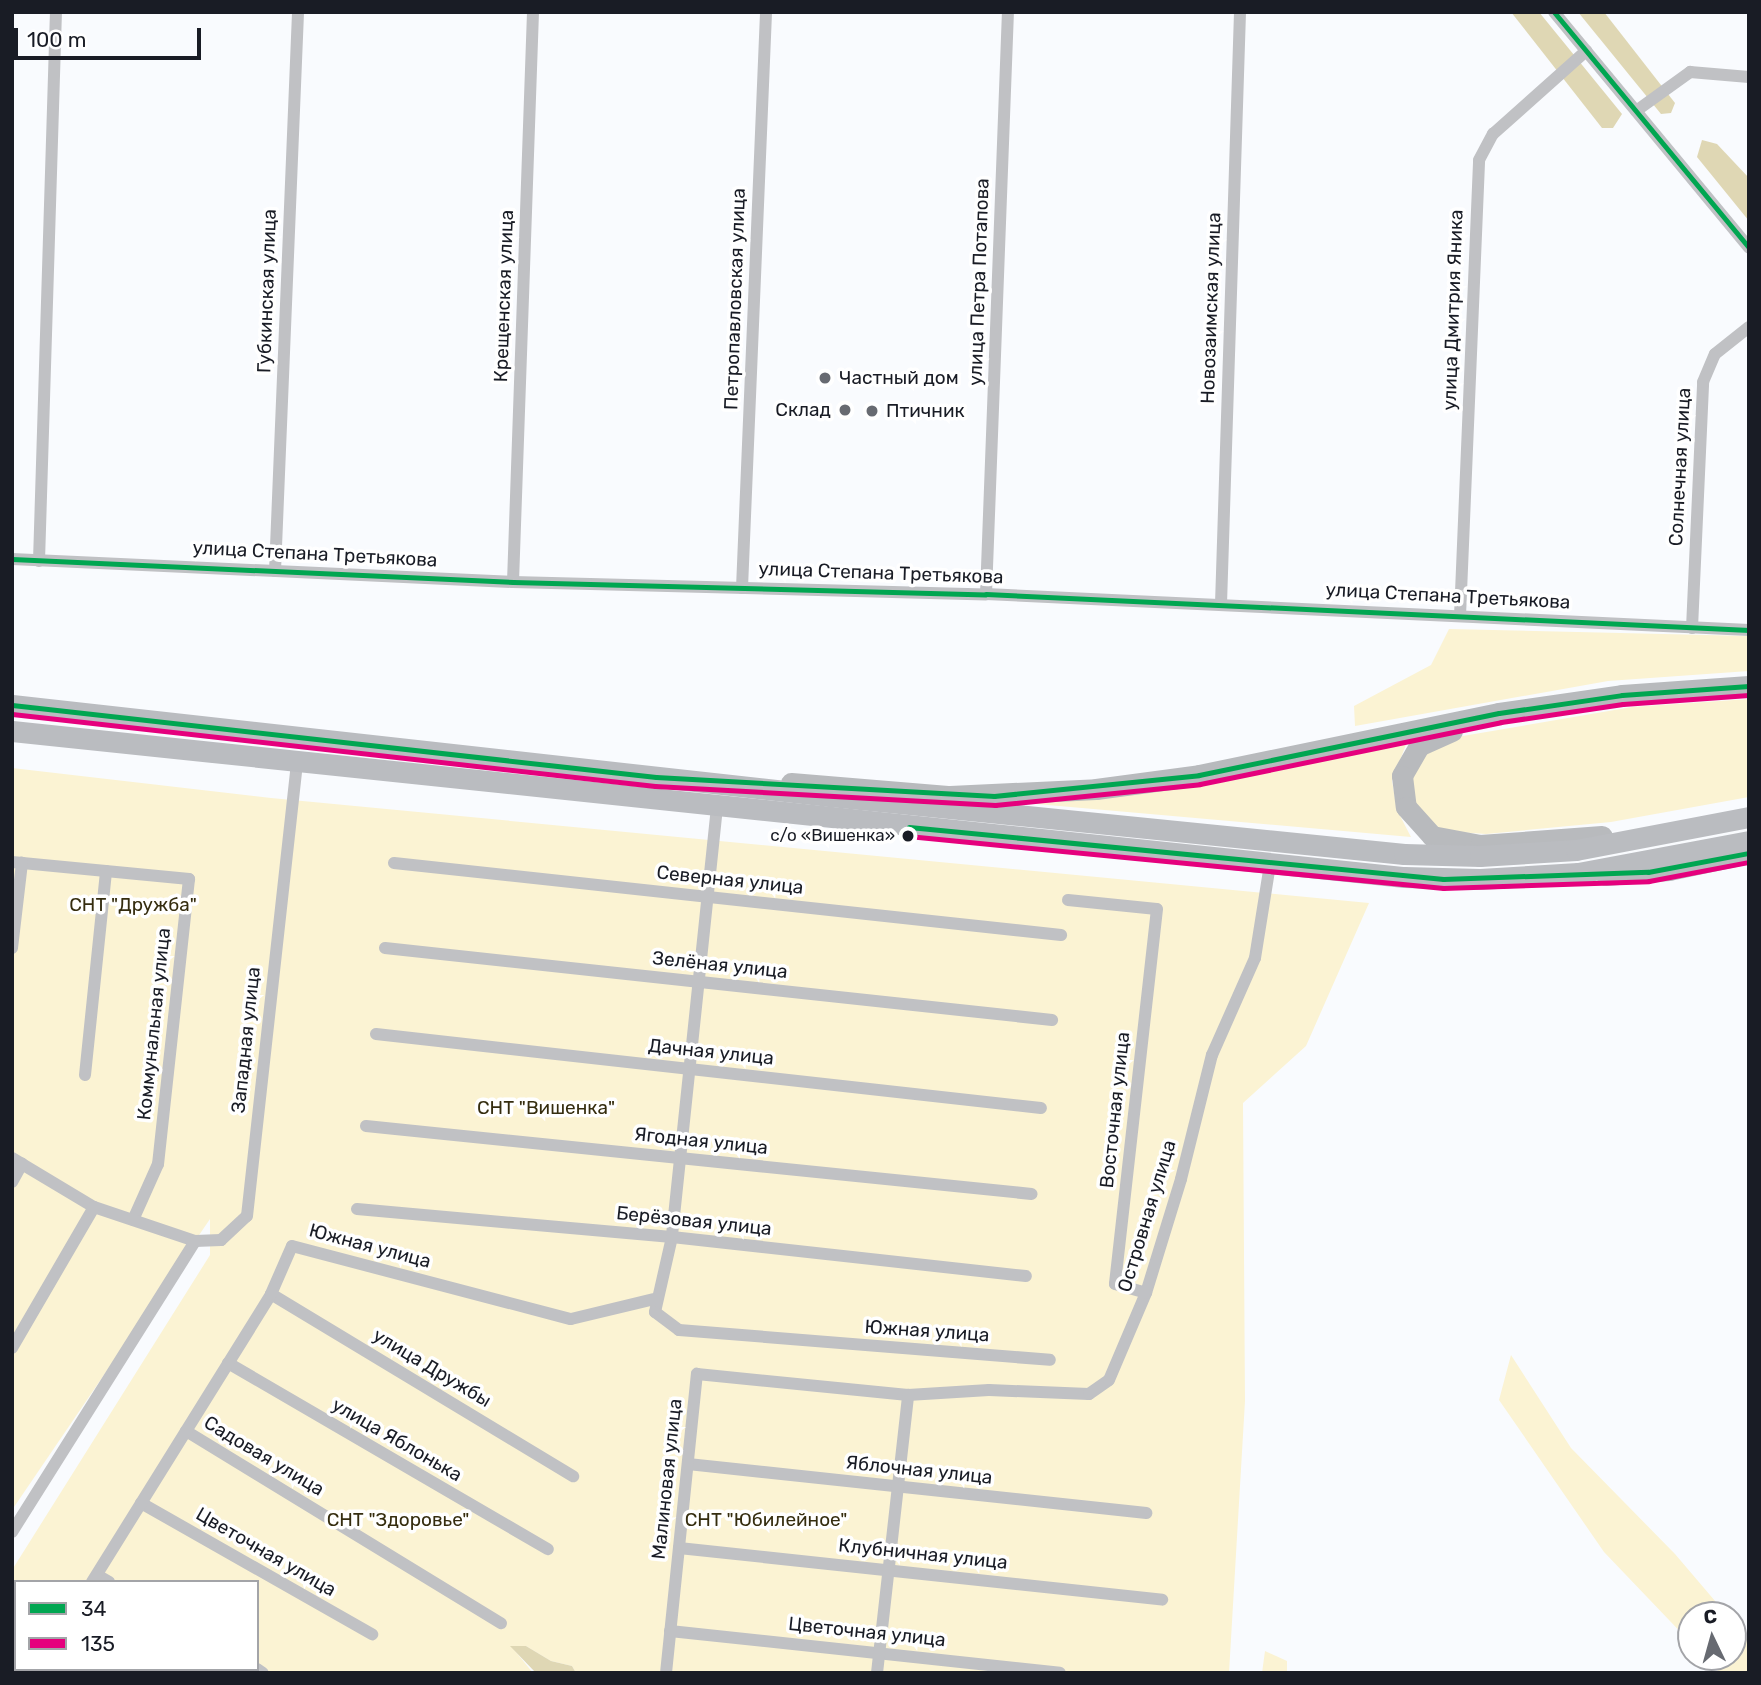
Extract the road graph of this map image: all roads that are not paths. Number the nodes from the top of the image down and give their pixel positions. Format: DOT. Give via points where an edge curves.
graph roads {
  1 [pos="56,12"];
  2 [pos="298,12"];
  3 [pos="533,12"];
  4 [pos="766,12"];
  5 [pos="1008,12"];
  6 [pos="1240,12"];
  7 [pos="1554,12"];
  8 [pos="1586,51"];
  9 [pos="1749,77"];
  10 [pos="1636,111"];
  11 [pos="1749,248"];
  12 [pos="1749,327"];
  13 [pos="12,559"];
  14 [pos="39,561"];
  15 [pos="275,571"];
  16 [pos="513,582"];
  17 [pos="742,588"];
  18 [pos="986,594"];
  19 [pos="1221,604"];
  20 [pos="1460,616"];
  21 [pos="1692,628"];
  22 [pos="1749,630"];
  23 [pos="1749,686"];
  24 [pos="1589,699"];
  25 [pos="12,705"];
  26 [pos="205,725"];
  27 [pos="12,731"];
  28 [pos="202,750"];
  29 [pos="296,760"];
  30 [pos="656,777"];
  31 [pos="717,807"];
  32 [pos="1749,810"];
  33 [pos="1749,817"];
  34 [pos="1749,841"];
  35 [pos="1749,853"];
  36 [pos="17,862"];
  37 [pos="394,863"];
  38 [pos="1270,864"];
  39 [pos="106,871"];
  40 [pos="1534,877"];
  41 [pos="707,897"];
  42 [pos="1068,900"];
  43 [pos="1061,935"];
  44 [pos="12,944"];
  45 [pos="385,948"];
  46 [pos="698,982"];
  47 [pos="1052,1020"];
  48 [pos="376,1034"];
  49 [pos="689,1069"];
  50 [pos="85,1074"];
  51 [pos="1041,1108"];
  52 [pos="366,1126"];
  53 [pos="680,1158"];
  54 [pos="17,1161"];
  55 [pos="12,1182"];
  56 [pos="1032,1194"];
  57 [pos="94,1207"];
  58 [pos="357,1209"];
  59 [pos="132,1220"];
  60 [pos="672,1237"];
  61 [pos="195,1241"];
  62 [pos="1026,1276"];
  63 [pos="1146,1293"];
  64 [pos="271,1294"];
  65 [pos="654,1299"];
  66 [pos="12,1348"];
  67 [pos="1050,1360"];
  68 [pos="228,1363"];
  69 [pos="908,1395"];
  70 [pos="186,1431"];
  71 [pos="688,1464"];
  72 [pos="573,1476"];
  73 [pos="898,1487"];
  74 [pos="141,1503"];
  75 [pos="1146,1513"];
  76 [pos="12,1532"];
  77 [pos="679,1548"];
  78 [pos="548,1549"];
  79 [pos="889,1569"];
  80 [pos="94,1578"];
  81 [pos="1162,1600"];
  82 [pos="501,1623"];
  83 [pos="670,1631"];
  84 [pos="372,1634"];
  85 [pos="879,1653"];
  86 [pos="666,1673"];
  87 [pos="877,1673"];
  88 [pos="1060,1673"];
  1 -- 14 [label="street"];
  2 -- 15 [label="street, Губкинская улица"];
  3 -- 16 [label="street, Крещенская улица"];
  4 -- 17 [label="street, Петропавловская улица"];
  5 -- 18 [label="street, улица Петра Потапова"];
  6 -- 19 [label="street, Новозаимская улица"];
  7 -- 8 [label="street"];
  8 -- 10 [label="street"];
  8 -- 20 [label="street, улица Дмитрия Яника" via="1493,134 1479,160"];
  9 -- 10 [label="street" via="1690,72"];
  10 -- 11 [label="street"];
  12 -- 21 [label="street, Солнечная улица" via="1715,354 1703,382"];
  13 -- 14 [label="street, улица Степана Третьякова"];
  14 -- 15 [label="street, улица Степана Третьякова"];
  15 -- 16 [label="street, улица Степана Третьякова"];
  16 -- 17 [label="street, улица Степана Третьякова"];
  17 -- 18 [label="street, улица Степана Третьякова"];
  18 -- 19 [label="street, улица Степана Третьякова"];
  19 -- 20 [label="street, улица Степана Третьякова"];
  20 -- 21 [label="street, улица Степана Третьякова"];
  21 -- 22 [label="street, улица Степана Третьякова"];
  23 -- 24 [label="main road"];
  24 -- 30 [label="main road" via="1445,722 1199,775 1040,794 950,796"];
  24 -- 32 [label="main road" via="1429,739 1409,757 1402,776 1403,797 1413,819 1443,841 1480,845 1601,836"];
  25 -- 26 [label="highway"];
  26 -- 28 [label="highway"];
  26 -- 30 [label="highway"];
  27 -- 28 [label="highway"];
  28 -- 29 [label="highway"];
  29 -- 31 [label="highway"];
  29 -- 61 [label="street, Западная улица" via="247,1216 221,1240"];
  30 -- 33 [label="highway" via="1443,856 1589,848"];
  31 -- 38 [label="highway"];
  31 -- 41 [label="street"];
  34 -- 40 [label="highway" via="1617,869"];
  35 -- 40 [label="main road" via="1648,873"];
  36 -- 39 [label="street, Коммунальная улица"];
  36 -- 44 [label="street"];
  37 -- 41 [label="street, Северная улица"];
  38 -- 40 [label="highway" via="1404,877"];
  38 -- 63 [label="street, Островная улица" via="1255,957 1212,1055"];
  39 -- 50 [label="street"];
  39 -- 59 [label="street, Коммунальная улица" via="189,879 158,1164"];
  41 -- 43 [label="street, Северная улица"];
  41 -- 46 [label="street"];
  42 -- 63 [label="street, Восточная улица" via="1157,909 1115,1284"];
  45 -- 46 [label="street, Зелёная улица"];
  46 -- 47 [label="street, Зелёная улица"];
  46 -- 49 [label="street"];
  48 -- 49 [label="street, Дачная улица"];
  49 -- 51 [label="street, Дачная улица"];
  49 -- 53 [label="street"];
  52 -- 53 [label="street, Ягодная улица"];
  53 -- 56 [label="street, Ягодная улица"];
  53 -- 60 [label="street"];
  54 -- 55 [label="street"];
  54 -- 57 [label="street"];
  57 -- 59 [label="street"];
  57 -- 66 [label="street"];
  58 -- 60 [label="street, Берёзовая улица"];
  59 -- 61 [label="street"];
  60 -- 62 [label="street, Берёзовая улица"];
  60 -- 65 [label="street"];
  61 -- 76 [label="street"];
  63 -- 69 [label="street, Островная улица" via="1109,1380 1089,1394 989,1390"];
  64 -- 65 [label="street, Южная улица" via="292,1246 571,1319"];
  64 -- 68 [label="street, Южная улица"];
  64 -- 72 [label="street, улица Дружбы"];
  65 -- 67 [label="street, Южная улица" via="654,1312 679,1331"];
  68 -- 70 [label="street, Южная улица"];
  68 -- 78 [label="street, улица Яблонька"];
  69 -- 71 [label="street, Малиновая улица" via="697,1374"];
  69 -- 73 [label="street"];
  70 -- 74 [label="street, Южная улица"];
  70 -- 82 [label="street, Садовая улица"];
  71 -- 73 [label="street, Яблочная улица"];
  71 -- 77 [label="street, Малиновая улица"];
  73 -- 75 [label="street, Яблочная улица"];
  73 -- 79 [label="street"];
  74 -- 80 [label="street, Южная улица"];
  74 -- 84 [label="street, Цветочная улица"];
  77 -- 79 [label="street, Клубничная улица"];
  77 -- 83 [label="street, Малиновая улица"];
  79 -- 81 [label="street, Клубничная улица"];
  79 -- 85 [label="street"];
  83 -- 85 [label="street, Цветочная улица"];
  83 -- 86 [label="street, Малиновая улица"];
  85 -- 87 [label="street"];
  85 -- 88 [label="street, Цветочная улица"];
}
